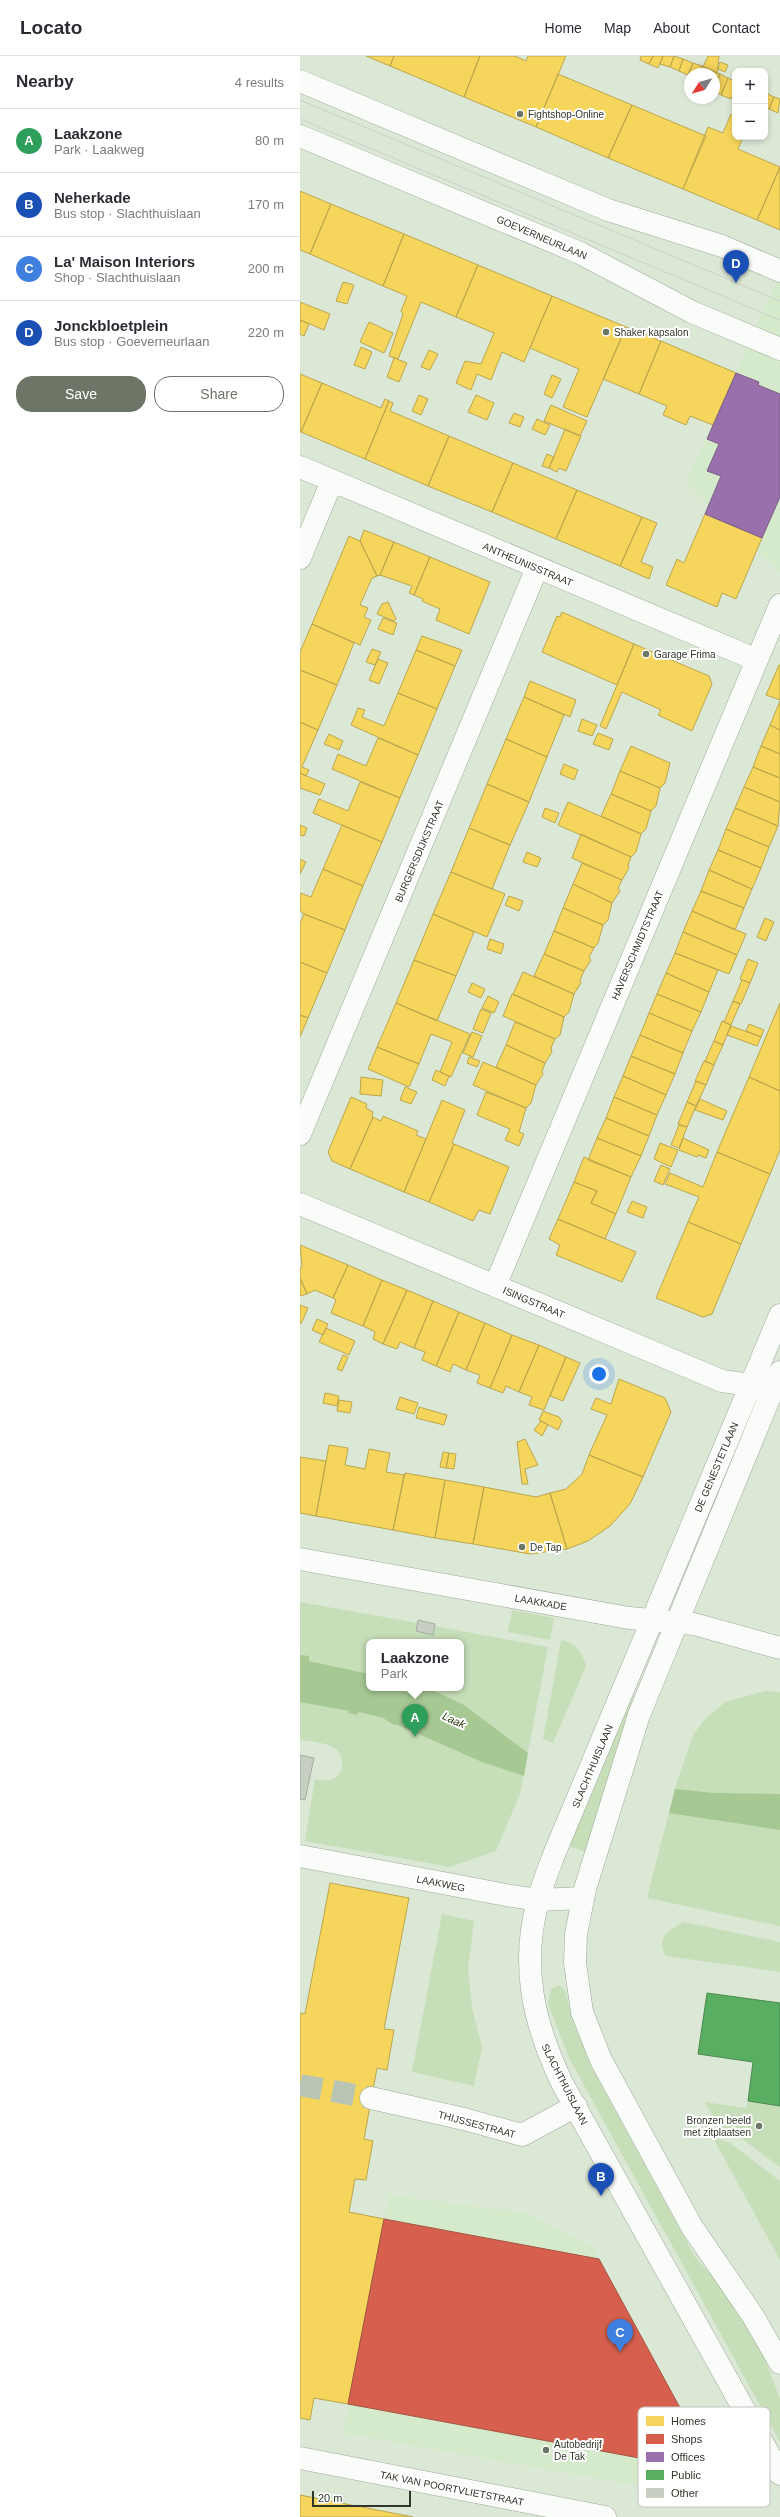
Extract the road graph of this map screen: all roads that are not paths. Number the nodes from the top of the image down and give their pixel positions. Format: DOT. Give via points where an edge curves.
graph roads {
  1 [pos="300,82"];
  2 [pos="300,136"];
  3 [pos="780,271"];
  4 [pos="780,349"];
  5 [pos="300,467"];
  6 [pos="332,481"];
  7 [pos="300,558"];
  8 [pos="537,568"];
  9 [pos="780,605"];
  10 [pos="757,660"];
  11 [pos="300,1134"];
  12 [pos="300,1204"];
  13 [pos="495,1286"];
  14 [pos="780,1315"];
  15 [pos="780,1372"];
  16 [pos="751,1385"];
  17 [pos="771,1393"];
  18 [pos="300,1559"];
  19 [pos="652,1620"];
  20 [pos="676,1621"];
  21 [pos="780,1648"];
  22 [pos="300,1856"];
  23 [pos="583,1898"];
  24 [pos="538,1900"];
  25 [pos="371,2098"];
  26 [pos="576,2106"];
  27 [pos="780,2363"];
  28 [pos="743,2407"];
  29 [pos="770,2456"];
  30 [pos="300,2458"];
  31 [pos="780,2474"];
  32 [pos="605,2517"];
  1 -- 3 [label="street" via="608,210 699,238"];
  2 -- 4 [label="street, GOEVERNEURLAAN" via="580,253 692,312"];
  5 -- 6 [label="street, ANTHEUNISSTRAAT"];
  6 -- 7 [label="street"];
  6 -- 8 [label="street, ANTHEUNISSTRAAT"];
  8 -- 10 [label="street, ANTHEUNISSTRAAT"];
  8 -- 11 [label="street, BURGERSDIJKSTRAAT"];
  9 -- 10 [label="street, HAVERSCHMIDTSTRAAT"];
  10 -- 13 [label="street, HAVERSCHMIDTSTRAAT"];
  12 -- 13 [label="street, ISINGSTRAAT"];
  13 -- 16 [label="street, ISINGSTRAAT" via="722,1381"];
  14 -- 16 [label="street, DE GENESTETLAAN"];
  15 -- 17 [label="street"];
  16 -- 17 [label="street, ISINGSTRAAT"];
  16 -- 19 [label="street, DE GENESTETLAAN"];
  17 -- 20 [label="street"];
  18 -- 19 [label="street, LAAKKADE" via="622,1617"];
  19 -- 20 [label="street, LAAKKADE"];
  19 -- 24 [label="street, SLACHTHUISLAAN" via="555,1852"];
  20 -- 21 [label="street, LAAKKADE" via="704,1626"];
  20 -- 23 [label="street" via="639,1715"];
  22 -- 24 [label="street, LAAKWEG"];
  23 -- 24 [label="street, LAAKWEG"];
  23 -- 27 [label="street" via="576,1934 575,1963 582,2012 593,2043 692,2227 753,2316"];
  24 -- 26 [label="street, SLACHTHUISLAAN" via="533,1932 531,1977 536,2018 548,2053"];
  25 -- 26 [label="street, THIJSSESTRAAT" via="522,2135"];
  26 -- 28 [label="street, SLACHTHUISLAAN"];
  29 -- 31 [label="street, SLACHTHUISLAAN"];
  30 -- 32 [label="street, TAK VAN POORTVLIETSTRAAT"];
}
